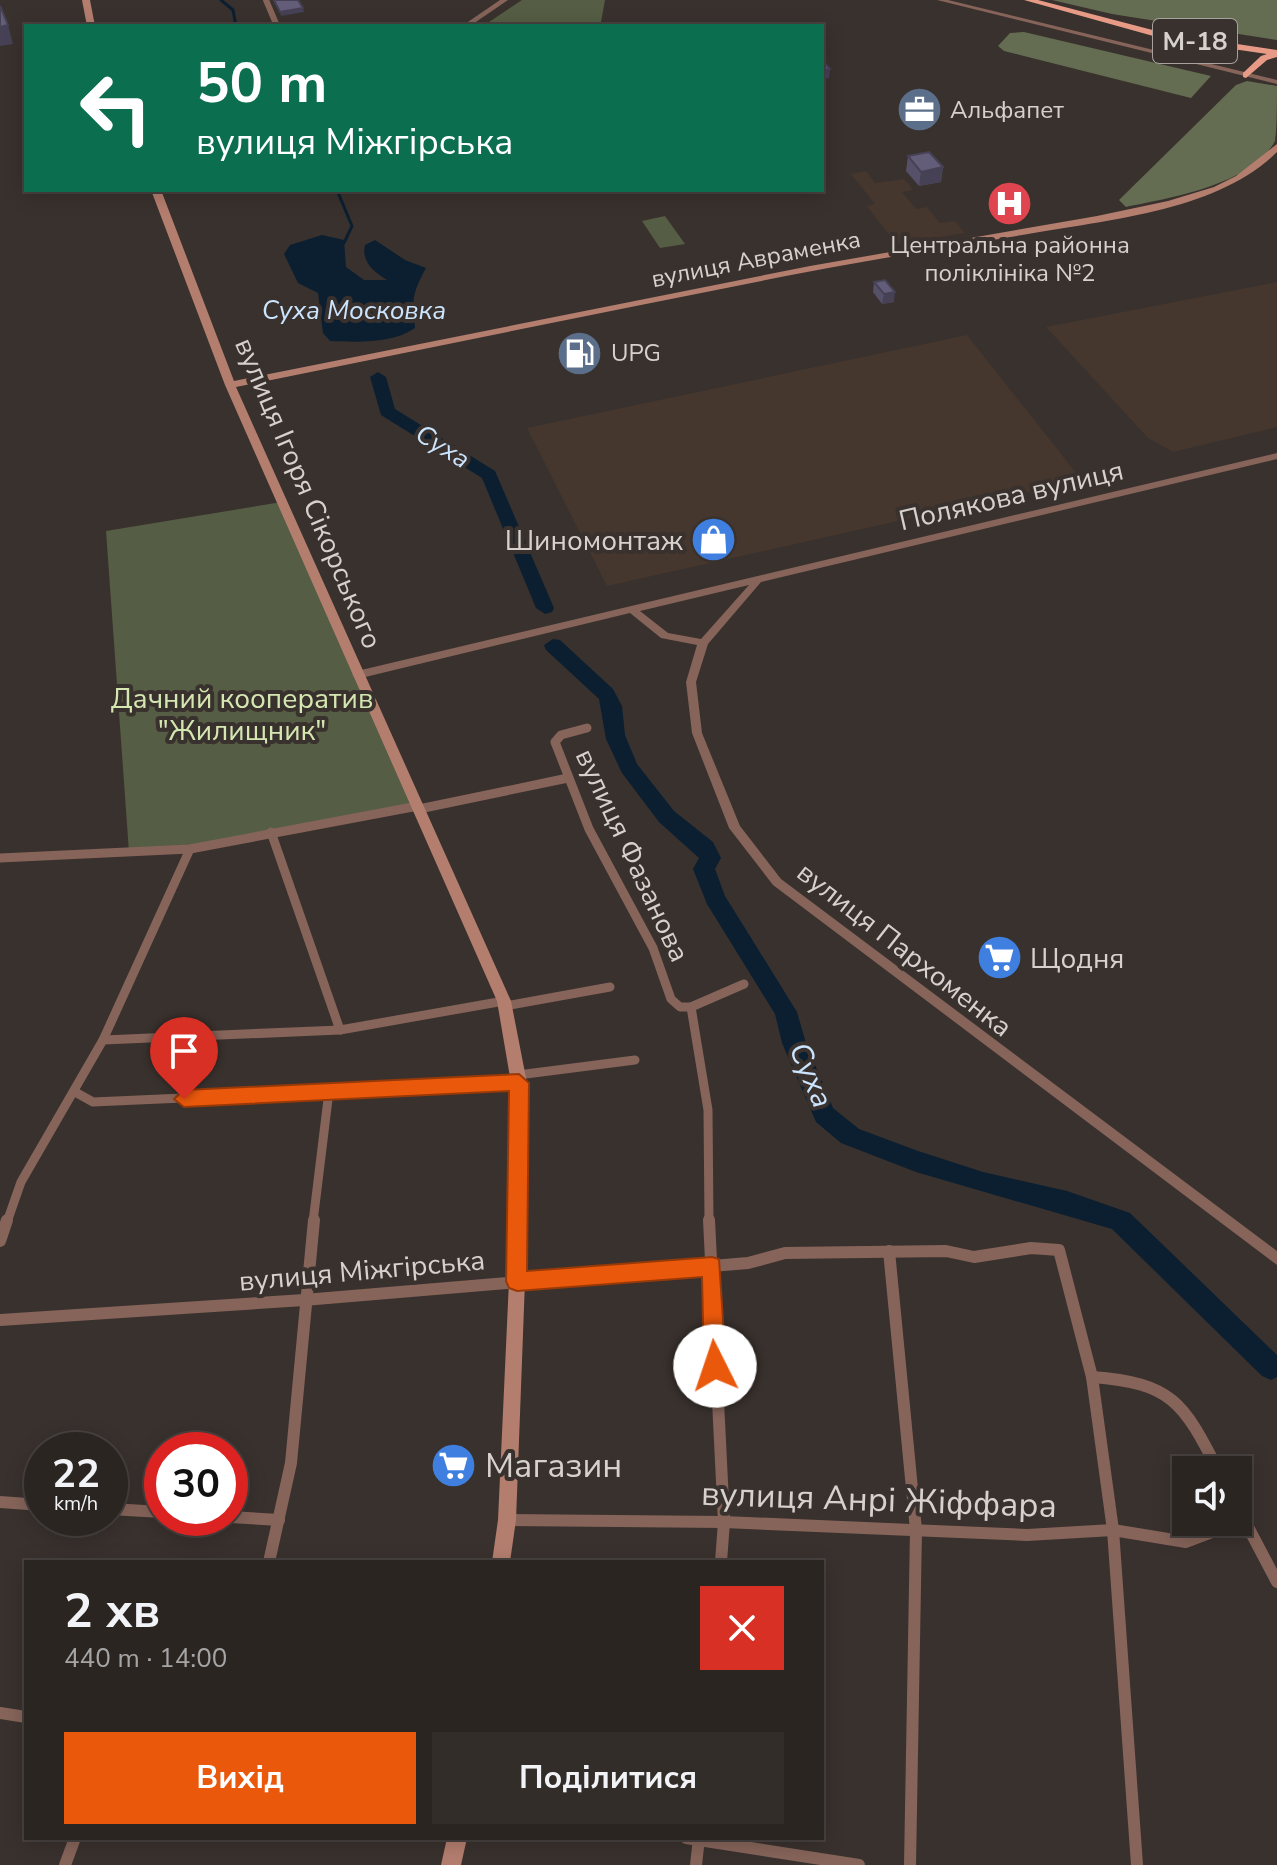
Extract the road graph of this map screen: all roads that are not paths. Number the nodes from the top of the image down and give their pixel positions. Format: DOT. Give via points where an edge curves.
graph roads {
  1 [pos="86,0"];
  2 [pos="266,0"];
  3 [pos="505,0"];
  4 [pos="940,0"];
  5 [pos="1028,0"];
  6 [pos="1115,22"];
  7 [pos="91,24"];
  8 [pos="276,24"];
  9 [pos="468,24"];
  10 [pos="1224,45"];
  11 [pos="1277,46"];
  12 [pos="1277,54"];
  13 [pos="1259,65"];
  14 [pos="1246,75"];
  15 [pos="1277,82"];
  16 [pos="1277,147"];
  17 [pos="157,192"];
  18 [pos="230,385"];
  19 [pos="1277,456"];
  20 [pos="756,583"];
  21 [pos="634,611"];
  22 [pos="703,643"];
  23 [pos="357,675"];
  24 [pos="587,728"];
  25 [pos="568,778"];
  26 [pos="418,807"];
  27 [pos="271,832"];
  28 [pos="190,849"];
  29 [pos="0,858"];
  30 [pos="744,984"];
  31 [pos="610,987"];
  32 [pos="504,1003"];
  33 [pos="691,1007"];
  34 [pos="340,1030"];
  35 [pos="103,1040"];
  36 [pos="635,1060"];
  37 [pos="518,1079"];
  38 [pos="329,1091"];
  39 [pos="75,1092"];
  40 [pos="0,1241"];
  41 [pos="889,1251"];
  42 [pos="1277,1259"];
  43 [pos="712,1266"];
  44 [pos="517,1281"];
  45 [pos="304,1300"];
  46 [pos="0,1320"];
  47 [pos="1092,1377"];
  48 [pos="1211,1456"];
  49 [pos="0,1502"];
  50 [pos="24,1504"];
  51 [pos="248,1518"];
  52 [pos="279,1520"];
  53 [pos="507,1520"];
  54 [pos="724,1522"];
  55 [pos="916,1530"];
  56 [pos="1113,1530"];
  57 [pos="1252,1535"];
  58 [pos="1202,1536"];
  59 [pos="269,1560"];
  60 [pos="501,1560"];
  61 [pos="721,1560"];
  62 [pos="1277,1582"];
  63 [pos="0,1713"];
  64 [pos="24,1717"];
  65 [pos="74,1840"];
  66 [pos="457,1840"];
  67 [pos="694,1840"];
  68 [pos="700,1840"];
  69 [pos="65,1865"];
  70 [pos="451,1865"];
  71 [pos="696,1865"];
  72 [pos="859,1865"];
  73 [pos="910,1865"];
  74 [pos="1137,1865"];
  1 -- 7 [label="main road"];
  2 -- 8 [label="street"];
  3 -- 9 [label="street"];
  4 -- 14 [label="street"];
  5 -- 6 [label="highway, М-18"];
  6 -- 10 [label="highway, М-18"];
  6 -- 11 [label="highway, М-18"];
  10 -- 12 [label="highway, М-18"];
  10 -- 13 [label="highway" via="1251,54"];
  12 -- 13 [label="highway"];
  13 -- 14 [label="highway"];
  14 -- 15 [label="street"];
  16 -- 18 [label="main road, вулиця Авраменка" via="1235,180 1186,199"];
  17 -- 18 [label="main road, вулиця Ігоря Сікорського"];
  18 -- 23 [label="main road, вулиця Ігоря Сікорського"];
  19 -- 20 [label="street, Полякова вулиця"];
  20 -- 21 [label="street, Полякова вулиця"];
  20 -- 22 [label="street"];
  21 -- 22 [label="street" via="665,636"];
  21 -- 23 [label="street, Полякова вулиця"];
  22 -- 42 [label="street, вулиця Пархоменка" via="691,682 697,733 735,828 777,882"];
  23 -- 26 [label="main road, вулиця Ігоря Сікорського"];
  24 -- 25 [label="street, вулиця Фазанова" via="557,738"];
  25 -- 26 [label="street"];
  25 -- 33 [label="street, вулиця Фазанова" via="589,829 653,948 671,999 680,1007"];
  26 -- 27 [label="street"];
  26 -- 32 [label="main road, вулиця Ігоря Сікорського"];
  27 -- 28 [label="street"];
  27 -- 34 [label="street"];
  28 -- 29 [label="street"];
  28 -- 35 [label="street"];
  30 -- 33 [label="street"];
  31 -- 32 [label="street"];
  32 -- 34 [label="street"];
  32 -- 37 [label="main road, вулиця Ігоря Сікорського"];
  33 -- 43 [label="street" via="708,1110"];
  34 -- 35 [label="street"];
  35 -- 39 [label="street"];
  36 -- 37 [label="street"];
  37 -- 38 [label="street"];
  37 -- 44 [label="main road, вулиця Ігоря Сікорського"];
  38 -- 39 [label="street" via="93,1102"];
  38 -- 45 [label="street"];
  39 -- 40 [label="street" via="21,1182"];
  41 -- 43 [label="street, вулиця Міжгірська" via="785,1253"];
  41 -- 47 [label="street, вулиця Міжгірська" via="946,1251 960,1259 1047,1247 1059,1250"];
  41 -- 55 [label="street"];
  43 -- 44 [label="street, вулиця Міжгірська"];
  43 -- 54 [label="street"];
  44 -- 45 [label="street, вулиця Міжгірська"];
  44 -- 53 [label="main road, вулиця Ігоря Сікорського"];
  45 -- 46 [label="street, вулиця Міжгірська"];
  45 -- 52 [label="street" via="291,1463"];
  47 -- 48 [label="street" via="1133,1379 1168,1392 1193,1422"];
  47 -- 56 [label="street"];
  49 -- 50 [label="street"];
  51 -- 52 [label="street"];
  52 -- 59 [label="street"];
  53 -- 54 [label="street, вулиця Анрі Жіффара"];
  53 -- 60 [label="main road, вулиця Ігоря Сікорського"];
  54 -- 55 [label="street, вулиця Анрі Жіффара"];
  54 -- 61 [label="street"];
  55 -- 56 [label="street, вулиця Анрі Жіффара" via="1027,1535"];
  55 -- 73 [label="street"];
  56 -- 58 [label="street, вулиця Анрі Жіффара" via="1186,1542"];
  56 -- 74 [label="street"];
  57 -- 62 [label="street"];
  63 -- 64 [label="street"];
  65 -- 69 [label="street"];
  66 -- 70 [label="main road"];
  67 -- 71 [label="street"];
  68 -- 72 [label="street"];
}
